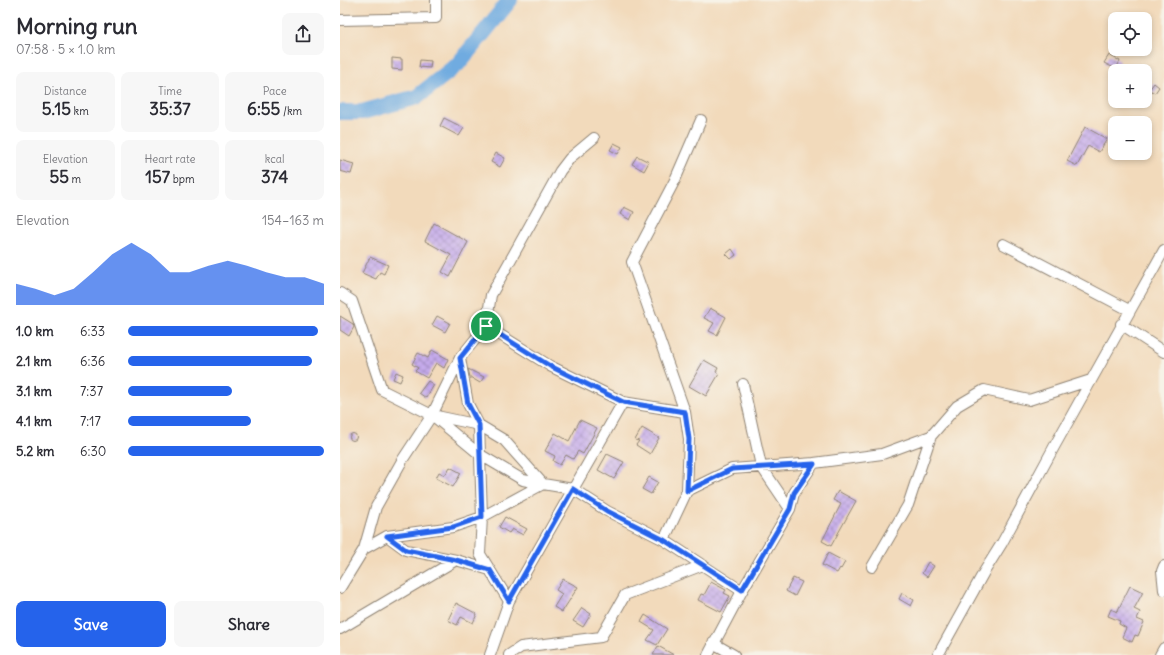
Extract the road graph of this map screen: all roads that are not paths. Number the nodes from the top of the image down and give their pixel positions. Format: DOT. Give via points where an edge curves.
graph roads {
  1 [pos="436,0"];
  2 [pos="340,20"];
  3 [pos="701,120"];
  4 [pos="594,138"];
  5 [pos="1003,244"];
  6 [pos="1164,250"];
  7 [pos="340,293"];
  8 [pos="1129,310"];
  9 [pos="1121,324"];
  10 [pos="486,326"];
  11 [pos="1164,352"];
  12 [pos="460,358"];
  13 [pos="1091,380"];
  14 [pos="744,384"];
  15 [pos="623,402"];
  16 [pos="685,412"];
  17 [pos="432,415"];
  18 [pos="479,425"];
  19 [pos="931,436"];
  20 [pos="479,454"];
  21 [pos="814,464"];
  22 [pos="761,466"];
  23 [pos="543,484"];
  24 [pos="573,489"];
  25 [pos="687,491"];
  26 [pos="790,509"];
  27 [pos="482,517"];
  28 [pos="387,536"];
  29 [pos="664,540"];
  30 [pos="364,549"];
  31 [pos="456,560"];
  32 [pos="703,565"];
  33 [pos="1164,566"];
  34 [pos="872,567"];
  35 [pos="490,570"];
  36 [pos="340,588"];
  37 [pos="742,590"];
  38 [pos="1164,590"];
  39 [pos="509,601"];
  40 [pos="340,629"];
  41 [pos="713,644"];
  42 [pos="1164,648"];
  43 [pos="490,655"];
  44 [pos="509,655"];
  45 [pos="708,655"];
  46 [pos="734,655"];
  47 [pos="938,655"];
  48 [pos="1160,655"];
  1 -- 2 [label="street" via="436,18"];
  3 -- 16 [label="street" via="675,180 632,262"];
  4 -- 10 [label="street" via="570,158 560,171 491,295"];
  5 -- 8 [label="street"];
  6 -- 8 [label="street"];
  7 -- 17 [label="street" via="352,301 382,390"];
  8 -- 9 [label="street"];
  9 -- 11 [label="street"];
  9 -- 13 [label="street"];
  10 -- 12 [label="street"];
  10 -- 15 [label="street" via="550,366"];
  12 -- 17 [label="street"];
  12 -- 18 [label="street" via="468,404"];
  13 -- 19 [label="street" via="1029,400 984,390 957,406"];
  13 -- 47 [label="street"];
  14 -- 22 [label="street"];
  15 -- 16 [label="street"];
  15 -- 24 [label="street"];
  16 -- 25 [label="street" via="689,439"];
  17 -- 18 [label="street"];
  17 -- 20 [label="street"];
  17 -- 30 [label="street" via="376,507"];
  18 -- 20 [label="street"];
  18 -- 23 [label="street" via="504,440"];
  19 -- 21 [label="street" via="882,454"];
  19 -- 34 [label="street" via="908,505"];
  20 -- 23 [label="street" via="523,480"];
  20 -- 27 [label="street"];
  21 -- 22 [label="street"];
  21 -- 26 [label="street" via="794,493"];
  22 -- 25 [label="street" via="732,469"];
  22 -- 26 [label="street"];
  23 -- 24 [label="street"];
  23 -- 27 [label="street"];
  24 -- 29 [label="street" via="607,511"];
  24 -- 39 [label="street"];
  25 -- 29 [label="street"];
  26 -- 37 [label="street"];
  27 -- 28 [label="street" via="453,527"];
  27 -- 35 [label="street" via="480,554"];
  28 -- 30 [label="street"];
  28 -- 31 [label="street" via="406,550"];
  29 -- 32 [label="street"];
  30 -- 36 [label="street"];
  31 -- 35 [label="street"];
  31 -- 40 [label="street"];
  32 -- 37 [label="street"];
  32 -- 44 [label="street" via="625,594 601,638 521,647"];
  33 -- 38 [label="street"];
  35 -- 39 [label="street"];
  37 -- 41 [label="street"];
  39 -- 43 [label="street"];
  41 -- 45 [label="street"];
  41 -- 46 [label="street"];
  42 -- 48 [label="street"];
}
